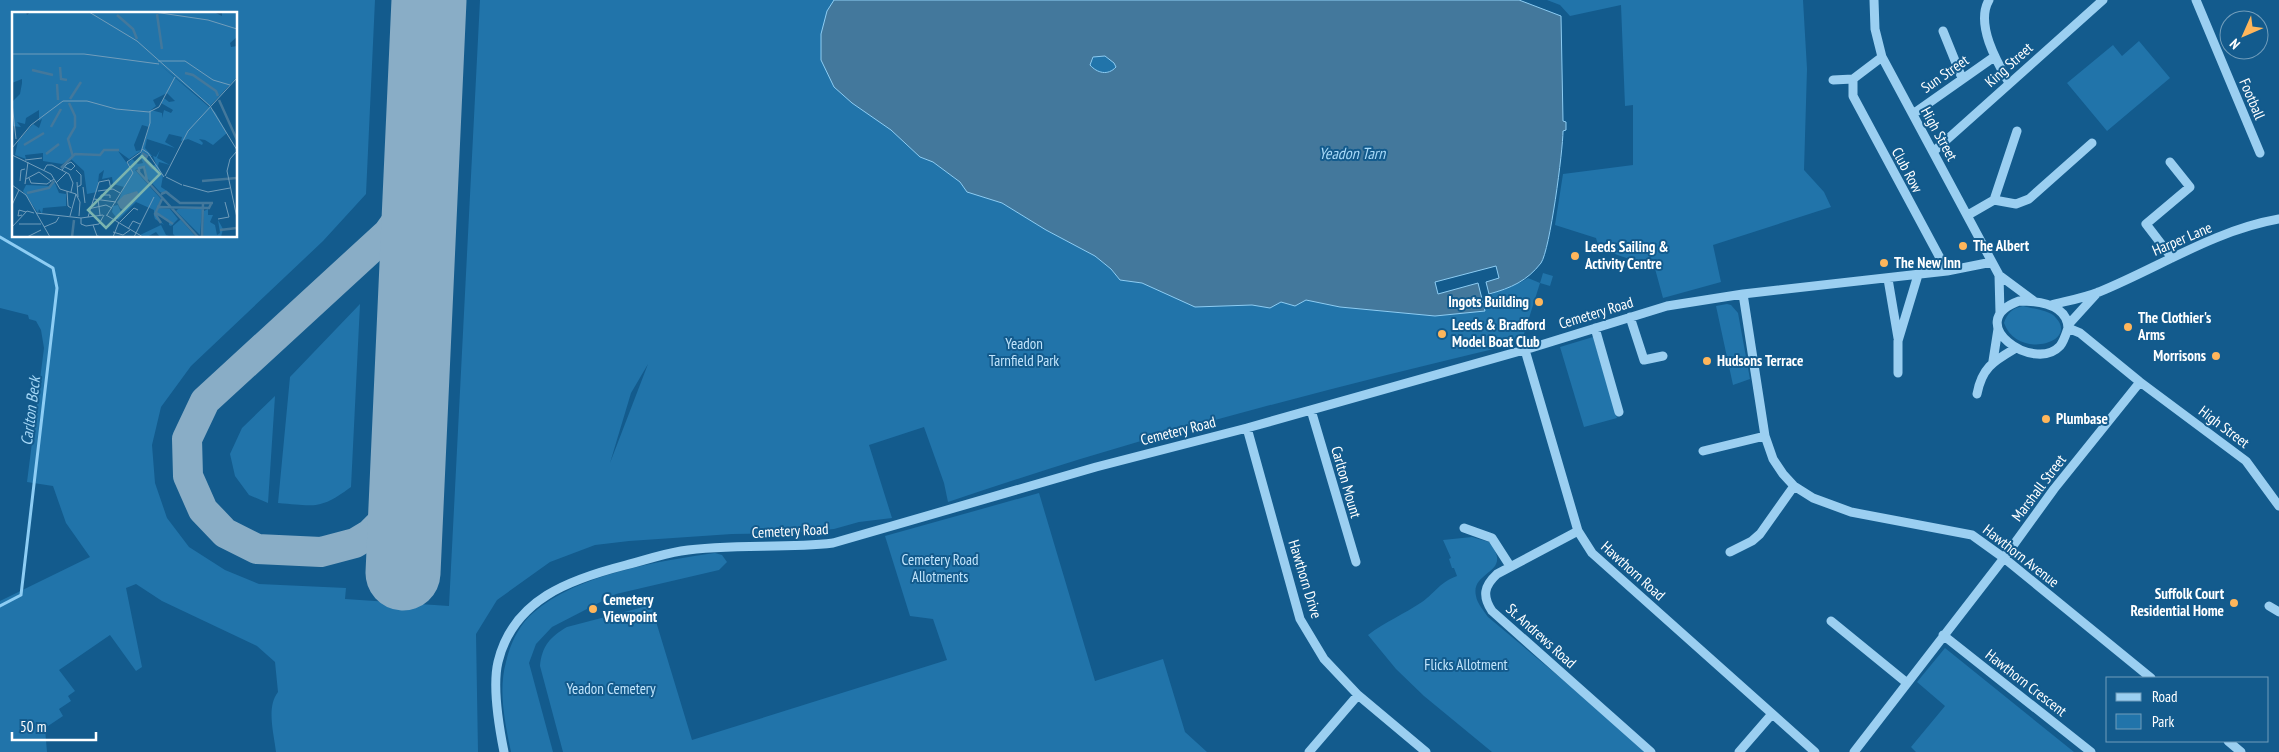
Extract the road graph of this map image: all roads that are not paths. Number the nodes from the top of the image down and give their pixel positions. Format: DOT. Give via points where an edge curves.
graph roads {
  1 [pos="1874,0"];
  2 [pos="1989,0"];
  3 [pos="2103,0"];
  4 [pos="2196,0"];
  5 [pos="1943,31"];
  6 [pos="1882,57"];
  7 [pos="1994,57"];
  8 [pos="1962,78"];
  9 [pos="1853,79"];
  10 [pos="1833,80"];
  11 [pos="2009,83"];
  12 [pos="1912,114"];
  13 [pos="2017,131"];
  14 [pos="2092,143"];
  15 [pos="1933,152"];
  16 [pos="2260,153"];
  17 [pos="2170,162"];
  18 [pos="1994,200"];
  19 [pos="1968,215"];
  20 [pos="2279,219"];
  21 [pos="2172,258"];
  22 [pos="1992,262"];
  23 [pos="1947,271"];
  24 [pos="1918,275"];
  25 [pos="1999,275"];
  26 [pos="1888,279"];
  27 [pos="2098,292"];
  28 [pos="1743,294"];
  29 [pos="2034,300"];
  30 [pos="2051,305"];
  31 [pos="2000,313"];
  32 [pos="1630,317"];
  33 [pos="2068,327"];
  34 [pos="1595,328"];
  35 [pos="1998,329"];
  36 [pos="1898,341"];
  37 [pos="2016,348"];
  38 [pos="1525,350"];
  39 [pos="1663,356"];
  40 [pos="1993,361"];
  41 [pos="1898,373"];
  42 [pos="2140,382"];
  43 [pos="1977,394"];
  44 [pos="1311,410"];
  45 [pos="1619,412"];
  46 [pos="1247,428"];
  47 [pos="1765,436"];
  48 [pos="1702,451"];
  49 [pos="1794,486"];
  50 [pos="2279,506"];
  51 [pos="1464,528"];
  52 [pos="1578,531"];
  53 [pos="1730,552"];
  54 [pos="2004,558"];
  55 [pos="1356,562"];
  56 [pos="1510,566"];
  57 [pos="2269,606"];
  58 [pos="2279,612"];
  59 [pos="1831,621"];
  60 [pos="1943,635"];
  61 [pos="2150,677"];
  62 [pos="1907,682"];
  63 [pos="1358,695"];
  64 [pos="1772,714"];
  65 [pos="2229,742"];
  66 [pos="504,752"];
  67 [pos="1309,752"];
  68 [pos="1426,752"];
  69 [pos="1651,752"];
  70 [pos="1738,752"];
  71 [pos="1815,752"];
  72 [pos="1854,752"];
  73 [pos="2091,752"];
  74 [pos="2241,752"];
  1 -- 6 [label="street, High Street"];
  2 -- 7 [label="street" via="1983,18"];
  3 -- 11 [label="street, King Street"];
  4 -- 16 [label="street, Football"];
  5 -- 8 [label="street"];
  6 -- 9 [label="street"];
  6 -- 12 [label="street, High Street"];
  7 -- 8 [label="street, Sun Street"];
  7 -- 11 [label="street"];
  8 -- 12 [label="street, Sun Street"];
  9 -- 10 [label="street"];
  9 -- 23 [label="street, Club Row" via="1853,96"];
  11 -- 15 [label="street, King Street"];
  12 -- 15 [label="street, High Street"];
  13 -- 18 [label="street"];
  14 -- 18 [label="street" via="2023,202"];
  15 -- 19 [label="street, High Street"];
  17 -- 21 [label="street" via="2190,187 2146,224"];
  18 -- 19 [label="street"];
  19 -- 22 [label="street, High Street"];
  20 -- 21 [label="street, Harper Lane" via="2226,235"];
  21 -- 27 [label="street, Harper Lane"];
  22 -- 23 [label="street, Cemetery Road"];
  22 -- 25 [label="street, High Street"];
  23 -- 24 [label="street, Cemetery Road"];
  24 -- 26 [label="street, Cemetery Road"];
  24 -- 36 [label="street"];
  25 -- 29 [label="street, High Street"];
  25 -- 31 [label="street, High Street"];
  26 -- 28 [label="street, Cemetery Road"];
  26 -- 36 [label="street"];
  27 -- 30 [label="street, Harper Lane"];
  27 -- 33 [label="street, Harper Lane"];
  28 -- 32 [label="street, Cemetery Road" via="1675,304"];
  28 -- 47 [label="street, Hawthorn Avenue"];
  29 -- 30 [label="street, High Street"];
  29 -- 31 [label="street, High Street" via="2019,300"];
  30 -- 33 [label="street, High Street" via="2062,314"];
  31 -- 35 [label="street, High Street"];
  32 -- 34 [label="street, Cemetery Road"];
  32 -- 39 [label="street" via="1644,360"];
  33 -- 37 [label="street" via="2059,347 2049,353"];
  33 -- 42 [label="street, High Street" via="2080,333"];
  34 -- 38 [label="street, Cemetery Road"];
  34 -- 45 [label="street"];
  35 -- 37 [label="street" via="2005,341"];
  35 -- 40 [label="street, High Street"];
  36 -- 41 [label="street"];
  37 -- 40 [label="street"];
  38 -- 44 [label="street, Cemetery Road"];
  38 -- 52 [label="street, Hawthorn Road"];
  40 -- 43 [label="street" via="1982,377"];
  42 -- 50 [label="street, High Street" via="2246,461"];
  42 -- 54 [label="street, Marshall Street"];
  44 -- 46 [label="street, Cemetery Road"];
  44 -- 55 [label="street, Carlton Mount"];
  46 -- 63 [label="street, Hawthorn Drive" via="1300,619 1324,659"];
  46 -- 66 [label="street, Cemetery Road" via="1096,467 833,543 682,551 567,584 545,596 518,621 506,639 498,663 497,714"];
  47 -- 48 [label="street"];
  47 -- 49 [label="street, Hawthorn Avenue" via="1772,459"];
  49 -- 53 [label="street" via="1760,534"];
  49 -- 54 [label="street, Hawthorn Avenue" via="1813,498 1851,512 1972,535"];
  51 -- 56 [label="street" via="1492,538"];
  52 -- 56 [label="street, St. Andrews Road"];
  52 -- 64 [label="street, Hawthorn Road" via="1592,553"];
  54 -- 60 [label="street, Marshall Street"];
  54 -- 61 [label="street, Hawthorn Avenue"];
  56 -- 69 [label="street, St. Andrews Road" via="1489,581 1485,602"];
  57 -- 58 [label="street"];
  59 -- 62 [label="street"];
  60 -- 62 [label="street, Marshall Street"];
  60 -- 73 [label="street, Hawthorn Crescent"];
  62 -- 72 [label="street, Marshall Street"];
  63 -- 67 [label="street"];
  63 -- 68 [label="street, Hawthorn Drive"];
  64 -- 70 [label="street"];
  64 -- 71 [label="street, Hawthorn Road"];
  65 -- 74 [label="street"];
}
